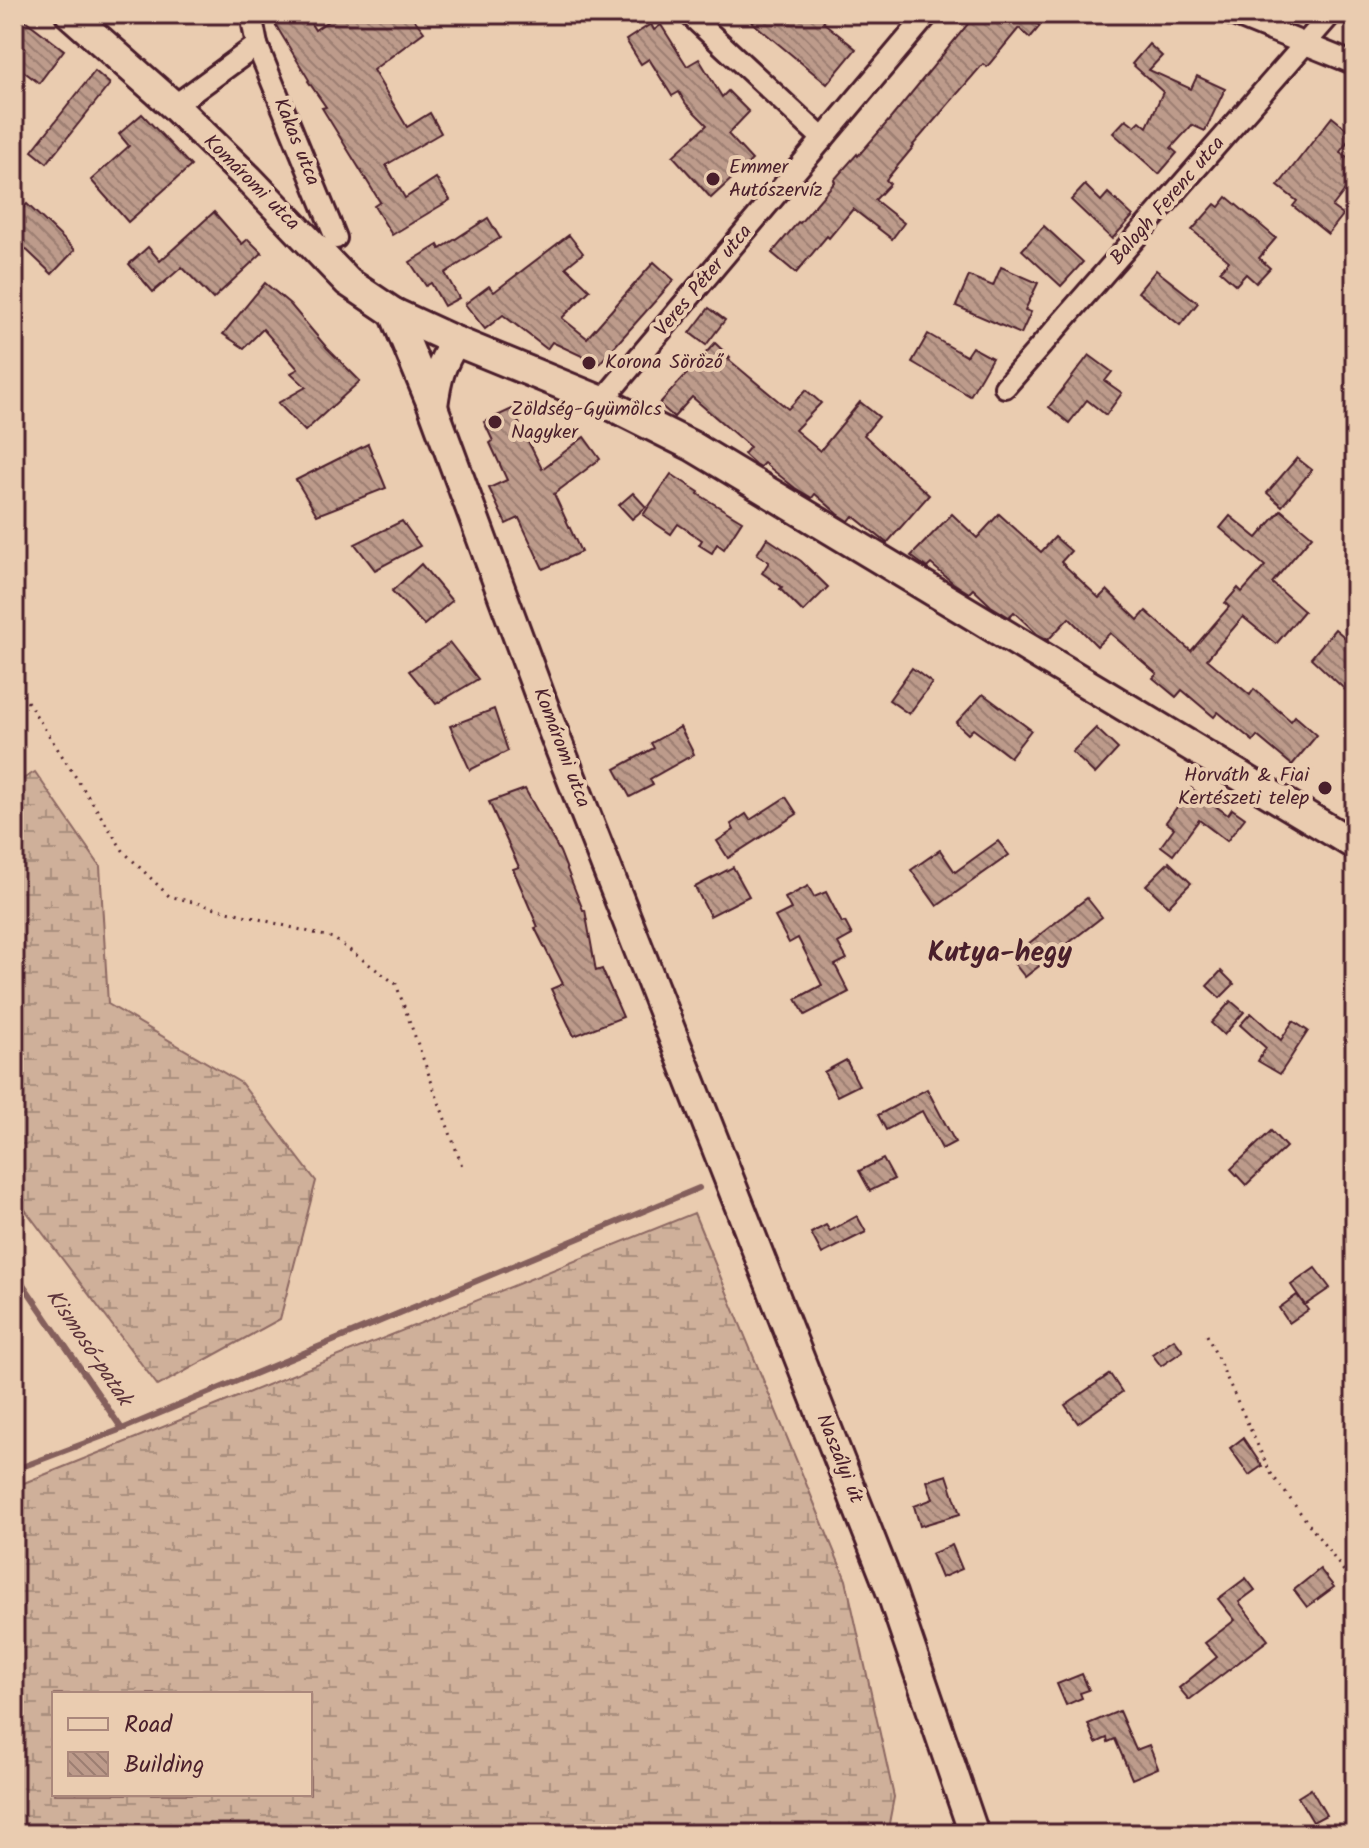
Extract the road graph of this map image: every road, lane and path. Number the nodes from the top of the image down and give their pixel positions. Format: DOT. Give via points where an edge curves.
graph roads {
  1 [pos="70,14"];
  2 [pos="251,14"];
  3 [pos="689,14"];
  4 [pos="928,14"];
  5 [pos="1231,14"];
  6 [pos="1331,14"];
  7 [pos="1305,44"];
  8 [pos="257,45"];
  9 [pos="1355,64"];
  10 [pos="174,106"];
  11 [pos="823,139"];
  12 [pos="336,238"];
  13 [pos="394,313"];
  14 [pos="455,341"];
  15 [pos="1005,387"];
  16 [pos="602,401"];
  17 [pos="433,407"];
  18 [pos="14,681"];
  19 [pos="1355,845"];
  20 [pos="693,1088"];
  21 [pos="462,1166"];
  22 [pos="1207,1335"];
  23 [pos="1355,1586"];
  24 [pos="974,1834"];
  1 -- 10 [label="main road, Komáromi utca"];
  2 -- 8 [label="street, Kakas utca"];
  3 -- 11 [label="street"];
  4 -- 11 [label="street, Veres Péter utca"];
  5 -- 7 [label="street"];
  6 -- 7 [label="street, Balogh Ferenc utca"];
  7 -- 9 [label="street"];
  7 -- 15 [label="street, Balogh Ferenc utca"];
  8 -- 10 [label="street"];
  8 -- 12 [label="street, Kakas utca"];
  10 -- 13 [label="main road, Komáromi utca" via="348,282"];
  11 -- 16 [label="street, Veres Péter utca"];
  13 -- 14 [label="main road"];
  13 -- 17 [label="main road, Komáromi utca"];
  14 -- 16 [label="main road"];
  14 -- 17 [label="main road" via="437,378"];
  16 -- 19 [label="main road" via="692,446"];
  17 -- 20 [label="main road, Komáromi utca"];
  18 -- 21 [label="path" via="124,852 169,896 333,938 396,984"];
  20 -- 24 [label="main road, Naszályi út" via="892,1594"];
  22 -- 23 [label="path" via="1270,1472"];
}
